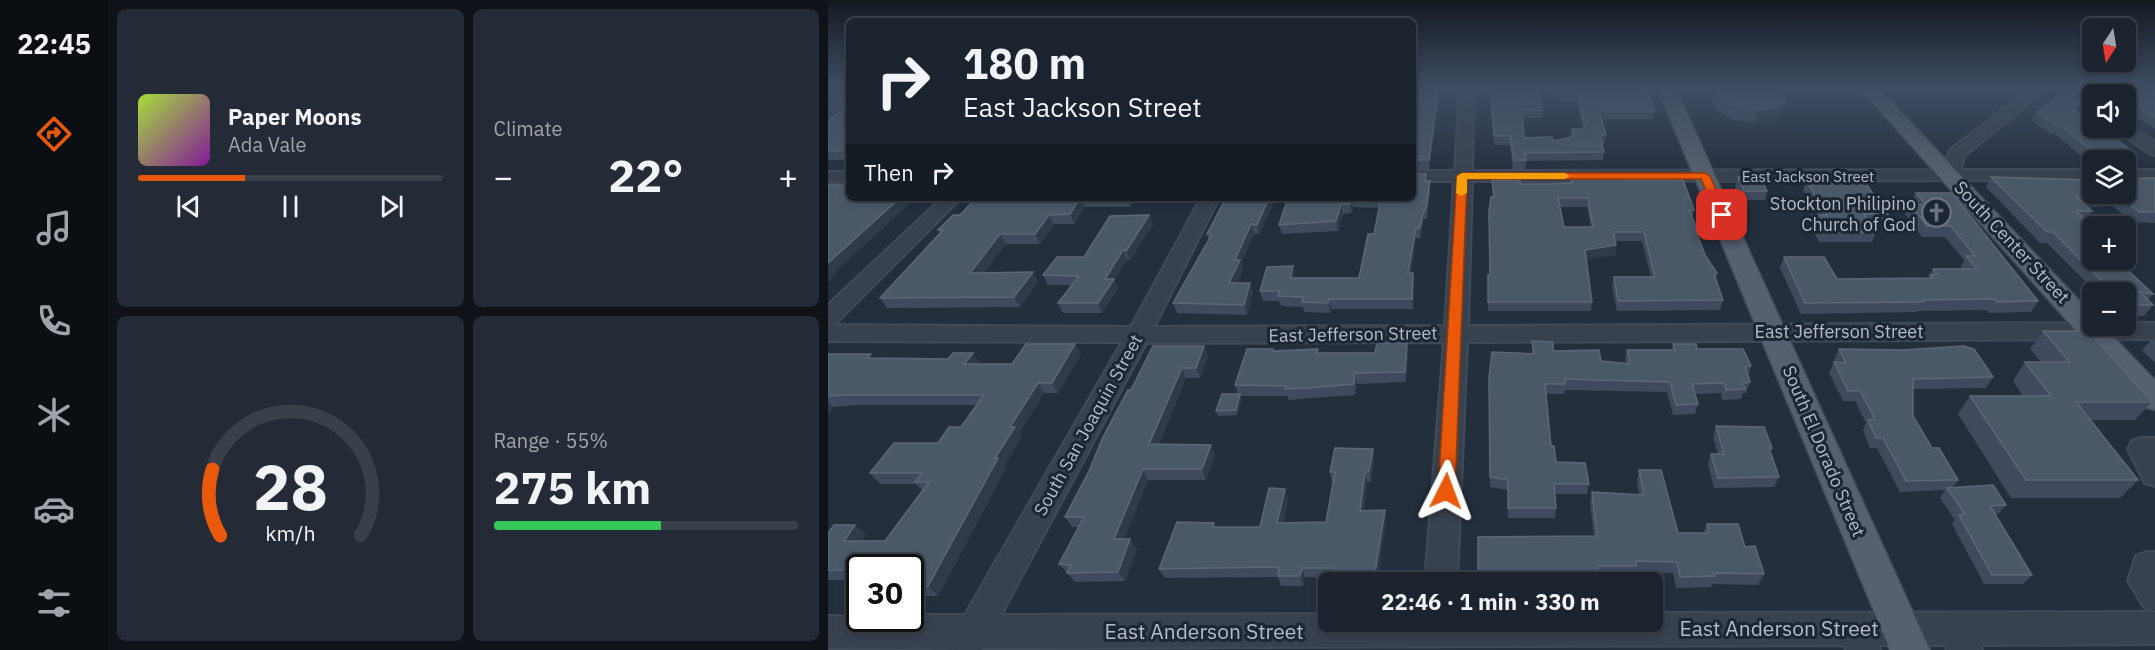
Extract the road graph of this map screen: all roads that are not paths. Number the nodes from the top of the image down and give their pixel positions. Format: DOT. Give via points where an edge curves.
graph roads {
  1 [pos="1465,117"];
  2 [pos="1679,117"];
  3 [pos="1896,117"];
  4 [pos="2003,117"];
  5 [pos="2136,137"];
  6 [pos="2155,150"];
  7 [pos="1951,175"];
  8 [pos="2082,175"];
  9 [pos="2136,175"];
  10 [pos="2155,175"];
  11 [pos="1416,176"];
  12 [pos="1462,176"];
  13 [pos="1705,176"];
  14 [pos="828,177"];
  15 [pos="846,177"];
  16 [pos="949,201"];
  17 [pos="1208,201"];
  18 [pos="828,318"];
  19 [pos="2082,318"];
  20 [pos="2082,331"];
  21 [pos="2136,331"];
  22 [pos="2155,331"];
  23 [pos="1456,332"];
  24 [pos="1772,332"];
  25 [pos="828,333"];
  26 [pos="2098,336"];
  27 [pos="1137,337"];
  28 [pos="2155,399"];
  29 [pos="2155,449"];
  30 [pos="2155,475"];
  31 [pos="2155,566"];
  32 [pos="1442,572"];
  33 [pos="2155,596"];
  34 [pos="2155,628"];
  35 [pos="828,632"];
  36 [pos="1438,633"];
  37 [pos="1859,639"];
  38 [pos="1905,639"];
  39 [pos="1960,639"];
  40 [pos="969,641"];
  1 -- 12 [label="street"];
  2 -- 13 [label="main road, South El Dorado Street"];
  3 -- 7 [label="main road, South Center Street"];
  4 -- 7 [label="street" via="1956,154"];
  5 -- 6 [label="street"];
  7 -- 8 [label="street, East Jackson Street"];
  7 -- 13 [label="street, East Jackson Street"];
  7 -- 19 [label="main road, South Center Street"];
  9 -- 10 [label="street"];
  11 -- 12 [label="street, East Jackson Street"];
  12 -- 13 [label="street, East Jackson Street"];
  12 -- 23 [label="street"];
  13 -- 24 [label="main road, South El Dorado Street"];
  14 -- 15 [label="street"];
  16 -- 18 [label="street"];
  17 -- 27 [label="street, South San Joaquin Street"];
  20 -- 24 [label="street, East Jefferson Street"];
  21 -- 22 [label="street, East Jefferson Street"];
  23 -- 24 [label="street, East Jefferson Street"];
  23 -- 27 [label="street, East Jefferson Street"];
  23 -- 32 [label="street"];
  24 -- 38 [label="main road, South El Dorado Street"];
  25 -- 27 [label="street, East Jefferson Street"];
  26 -- 28 [label="main road, South Center Street"];
  27 -- 40 [label="street, South San Joaquin Street"];
  29 -- 30 [label="street" via="2141,448"];
  31 -- 33 [label="street" via="2146,566 2144,581"];
  34 -- 39 [label="street, East Anderson Street"];
  35 -- 40 [label="street, East Anderson Street"];
  36 -- 37 [label="street, East Anderson Street"];
  36 -- 40 [label="street, East Anderson Street"];
  37 -- 38 [label="street, East Anderson Street"];
  38 -- 39 [label="street, East Anderson Street"];
}
